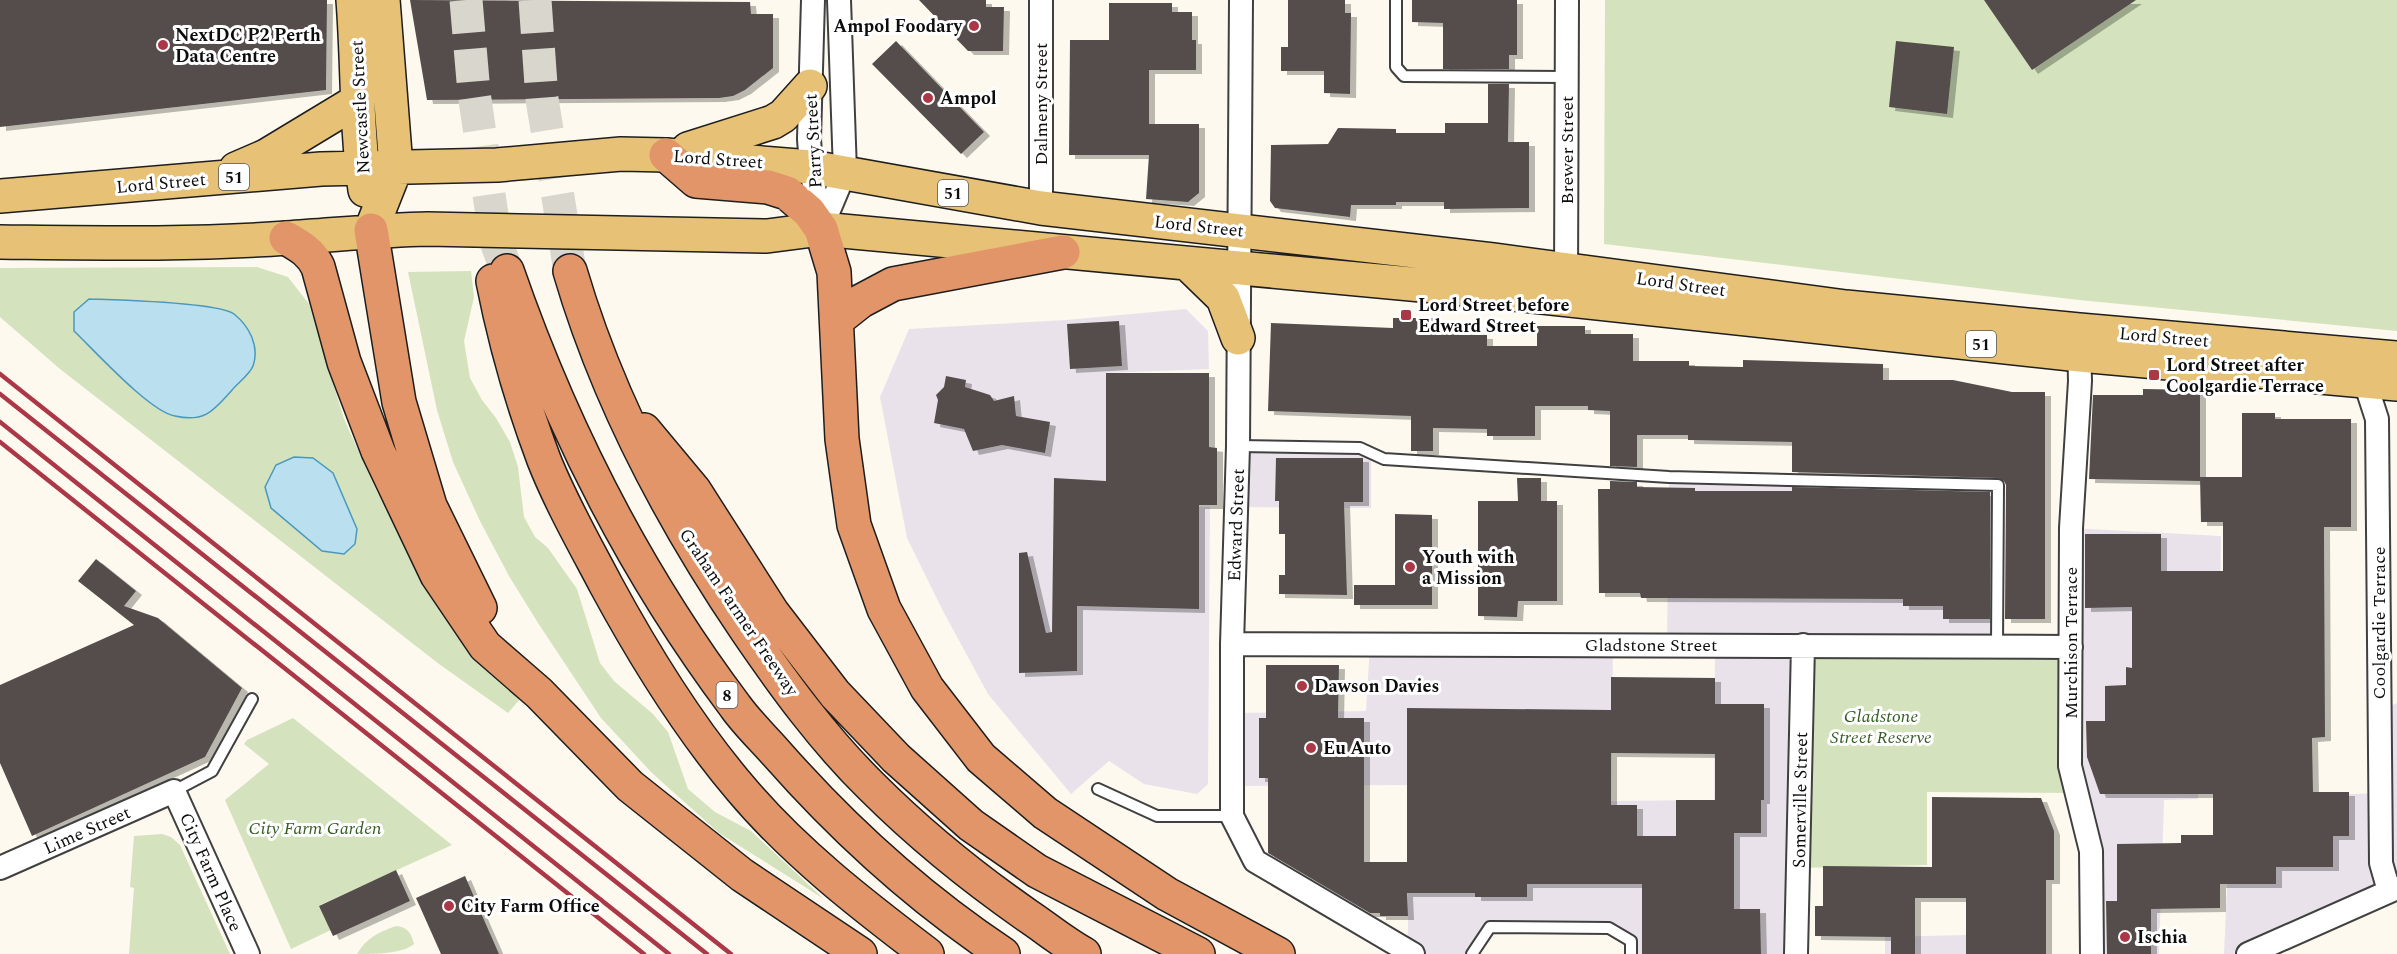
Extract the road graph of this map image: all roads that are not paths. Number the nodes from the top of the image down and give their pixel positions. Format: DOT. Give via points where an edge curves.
graph roads {
  1 [pos="353,0"];
  2 [pos="383,0"];
  3 [pos="813,0"];
  4 [pos="839,0"];
  5 [pos="1041,0"];
  6 [pos="1241,0"];
  7 [pos="1396,0"];
  8 [pos="1568,0"];
  9 [pos="1567,77"];
  10 [pos="810,86"];
  11 [pos="357,101"];
  12 [pos="666,155"];
  13 [pos="811,166"];
  14 [pos="396,167"];
  15 [pos="362,168"];
  16 [pos="845,172"];
  17 [pos="216,178"];
  18 [pos="0,196"];
  19 [pos="1041,208"];
  20 [pos="821,229"];
  21 [pos="371,230"];
  22 [pos="1240,231"];
  23 [pos="286,238"];
  24 [pos="0,242"];
  25 [pos="1063,252"];
  26 [pos="1188,264"];
  27 [pos="1238,268"];
  28 [pos="570,271"];
  29 [pos="1566,285"];
  30 [pos="837,320"];
  31 [pos="1238,338"];
  32 [pos="2079,343"];
  33 [pos="2382,370"];
  34 [pos="614,394"];
  35 [pos="1238,446"];
  36 [pos="1232,644"];
  37 [pos="1803,645"];
  38 [pos="1997,646"];
  39 [pos="2071,647"];
  40 [pos="539,693"];
  41 [pos="252,699"];
  42 [pos="1098,789"];
  43 [pos="174,791"];
  44 [pos="1232,816"];
  45 [pos="0,868"];
  46 [pos="2393,890"];
  47 [pos="248,954"];
  48 [pos="860,954"];
  49 [pos="927,954"];
  50 [pos="1003,954"];
  51 [pos="1084,954"];
  52 [pos="1198,954"];
  53 [pos="1278,954"];
  54 [pos="1413,954"];
  55 [pos="1472,954"];
  56 [pos="1630,954"];
  57 [pos="1796,954"];
  58 [pos="2092,954"];
  59 [pos="2248,954"];
  1 -- 11 [label="main road, Newcastle Street"];
  2 -- 14 [label="main road, Newcastle Street"];
  3 -- 10 [label="street, Parry Street"];
  4 -- 16 [label="street, Parry Street"];
  5 -- 19 [label="street, Dalmeny Street"];
  6 -- 22 [label="street, Edward Street"];
  7 -- 9 [label="lane" via="1396,67 1404,76"];
  8 -- 9 [label="street, Brewer Street"];
  9 -- 29 [label="street, Brewer Street"];
  10 -- 12 [label="main road" via="773,122"];
  10 -- 13 [label="street, Parry Street"];
  11 -- 15 [label="main road, Newcastle Street"];
  11 -- 17 [label="main road" via="266,156"];
  12 -- 13 [label="main road, Lord Street / 51"];
  12 -- 14 [label="main road, Lord Street / 51"];
  12 -- 20 [label="highway" via="696,181 768,187 787,194 809,212"];
  13 -- 16 [label="main road, Lord Street / 51"];
  13 -- 20 [label="street, Parry Street"];
  14 -- 15 [label="main road, Lord Street / 51"];
  14 -- 21 [label="main road, Newcastle Street"];
  15 -- 17 [label="main road, Lord Street / 51"];
  15 -- 21 [label="main road, Newcastle Street"];
  16 -- 19 [label="main road, Lord Street / 51"];
  16 -- 20 [label="street, Parry Street"];
  17 -- 18 [label="main road, Lord Street / 51"];
  19 -- 22 [label="main road, Lord Street / 51"];
  20 -- 21 [label="main road, Lord Street / 51" via="767,236"];
  20 -- 25 [label="main road, Lord Street / 51"];
  20 -- 30 [label="highway" via="834,272"];
  21 -- 23 [label="main road, Lord Street / 51"];
  21 -- 40 [label="highway" via="399,402 430,506 480,608"];
  22 -- 27 [label="street, Edward Street"];
  22 -- 29 [label="main road, Lord Street / 51"];
  23 -- 24 [label="main road, Lord Street / 51"];
  23 -- 40 [label="highway" via="313,257 318,267 344,362 378,451 437,574 485,646"];
  25 -- 26 [label="main road, Lord Street / 51"];
  25 -- 30 [label="highway" via="893,284 861,301"];
  26 -- 27 [label="main road, Lord Street / 51"];
  26 -- 31 [label="main road" via="1223,298"];
  27 -- 29 [label="main road, Lord Street / 51"];
  27 -- 31 [label="street, Edward Street"];
  28 -- 34 [label="highway, Graham Farmer Freeway" via="585,323"];
  29 -- 32 [label="main road, Lord Street / 51"];
  30 -- 53 [label="highway" via="842,439 854,525 884,609 927,687 981,758 1045,813 1167,894"];
  31 -- 35 [label="street, Edward Street"];
  32 -- 33 [label="main road, Lord Street / 51"];
  32 -- 39 [label="street, Murchison Terrace" via="2071,528"];
  33 -- 46 [label="street, Coolgardie Terrace" via="2377,419 2381,863"];
  34 -- 51 [label="highway, Graham Farmer Freeway" via="662,495 780,680 870,785 931,842 986,887"];
  34 -- 52 [label="highway" via="694,489 772,612 835,694 896,758 971,825 1037,870"];
  35 -- 36 [label="street, Edward Street"];
  35 -- 38 [label="lane" via="1360,448 1384,459 1669,477 1998,485"];
  36 -- 37 [label="street, Gladstone Street"];
  36 -- 44 [label="street, Edward Street"];
  37 -- 38 [label="street, Gladstone Street"];
  37 -- 57 [label="street, Somerville Street"];
  38 -- 39 [label="street, Gladstone Street"];
  39 -- 58 [label="street, Murchison Terrace" via="2070,766 2091,851"];
  40 -- 48 [label="highway" via="630,786 742,875"];
  41 -- 43 [label="lane" via="212,771"];
  42 -- 44 [label="lane" via="1157,816"];
  43 -- 45 [label="street, Lime Street"];
  43 -- 47 [label="street, City Farm Place"];
  44 -- 54 [label="street, Edward Street" via="1255,861"];
  46 -- 59 [label="street"];
  49 -- 50 [label="highway, 8" via="861,905 742,791 706,747 638,644 544,460 502,330 499,271 597,487 677,625 736,708 802,783 880,859 962,927"];
  55 -- 56 [label="lane" via="1490,927 1609,928 1631,941"];
}
